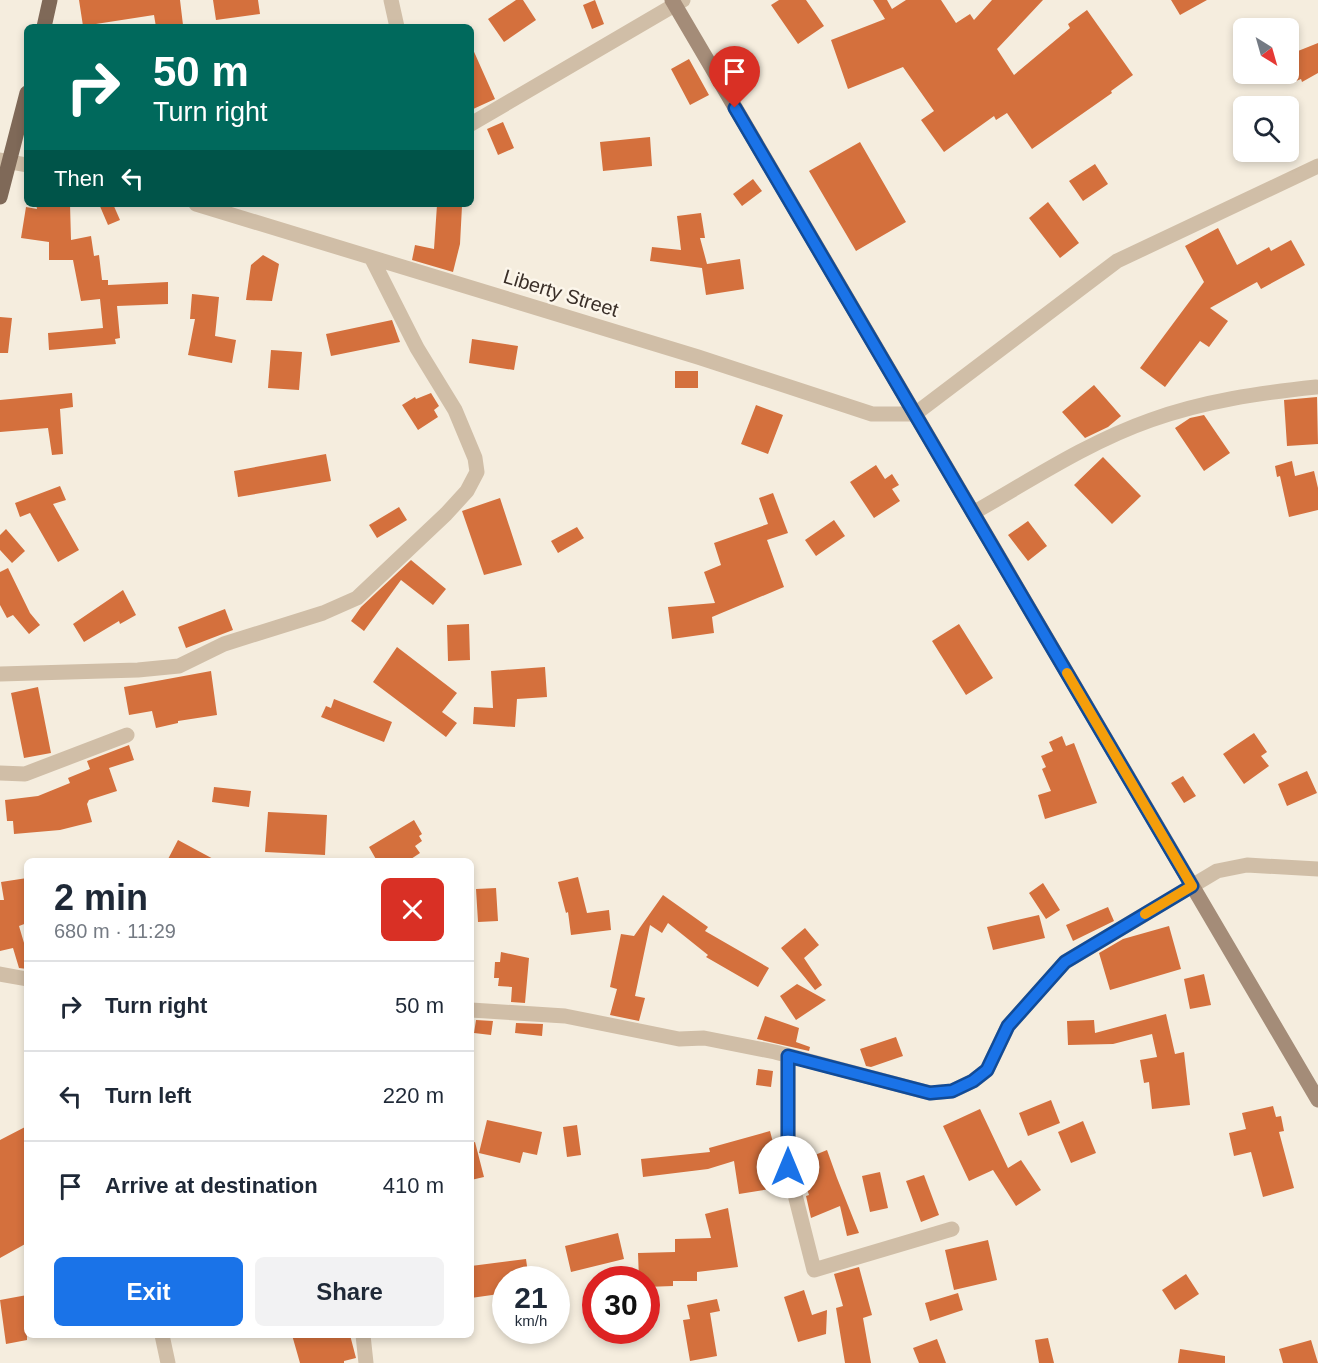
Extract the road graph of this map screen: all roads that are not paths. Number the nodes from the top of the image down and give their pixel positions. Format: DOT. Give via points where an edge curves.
graph roads {
  1 [pos="50,0"];
  2 [pos="391,0"];
  3 [pos="677,2"];
  4 [pos="45,24"];
  5 [pos="395,24"];
  6 [pos="24,102"];
  7 [pos="474,122"];
  8 [pos="5,160"];
  9 [pos="24,164"];
  10 [pos="1318,166"];
  11 [pos="0,198"];
  12 [pos="206,207"];
  13 [pos="372,259"];
  14 [pos="1316,387"];
  15 [pos="915,414"];
  16 [pos="973,513"];
  17 [pos="0,674"];
  18 [pos="127,735"];
  19 [pos="0,773"];
  20 [pos="1318,869"];
  21 [pos="1192,886"];
  22 [pos="0,974"];
  23 [pos="24,978"];
  24 [pos="474,1010"];
  25 [pos="788,1056"];
  26 [pos="1318,1100"];
  27 [pos="952,1229"];
  28 [pos="163,1338"];
  29 [pos="363,1338"];
  30 [pos="168,1363"];
  31 [pos="366,1363"];
  1 -- 4 [label="main road"];
  2 -- 5 [label="street"];
  3 -- 7 [label="street"];
  3 -- 15 [label="main road"];
  6 -- 8 [label="main road"];
  8 -- 9 [label="street"];
  8 -- 11 [label="main road"];
  10 -- 15 [label="street" via="1117,261"];
  12 -- 13 [label="street, Liberty Street"];
  13 -- 15 [label="street, Liberty Street" via="872,414"];
  13 -- 17 [label="street" via="417,348 455,410 475,458 477,472 446,514 357,598 224,645 179,666"];
  14 -- 16 [label="street" via="1240,395 1151,419 1102,440"];
  15 -- 16 [label="main road"];
  16 -- 21 [label="main road"];
  18 -- 19 [label="street" via="25,774"];
  20 -- 21 [label="street" via="1247,865 1217,871"];
  21 -- 25 [label="street" via="1065,962 1008,1026 987,1070 952,1091 930,1093"];
  21 -- 26 [label="main road"];
  22 -- 23 [label="street"];
  24 -- 25 [label="street" via="565,1016"];
  25 -- 27 [label="street" via="788,1167 813,1270"];
  28 -- 30 [label="street"];
  29 -- 31 [label="street"];
}
